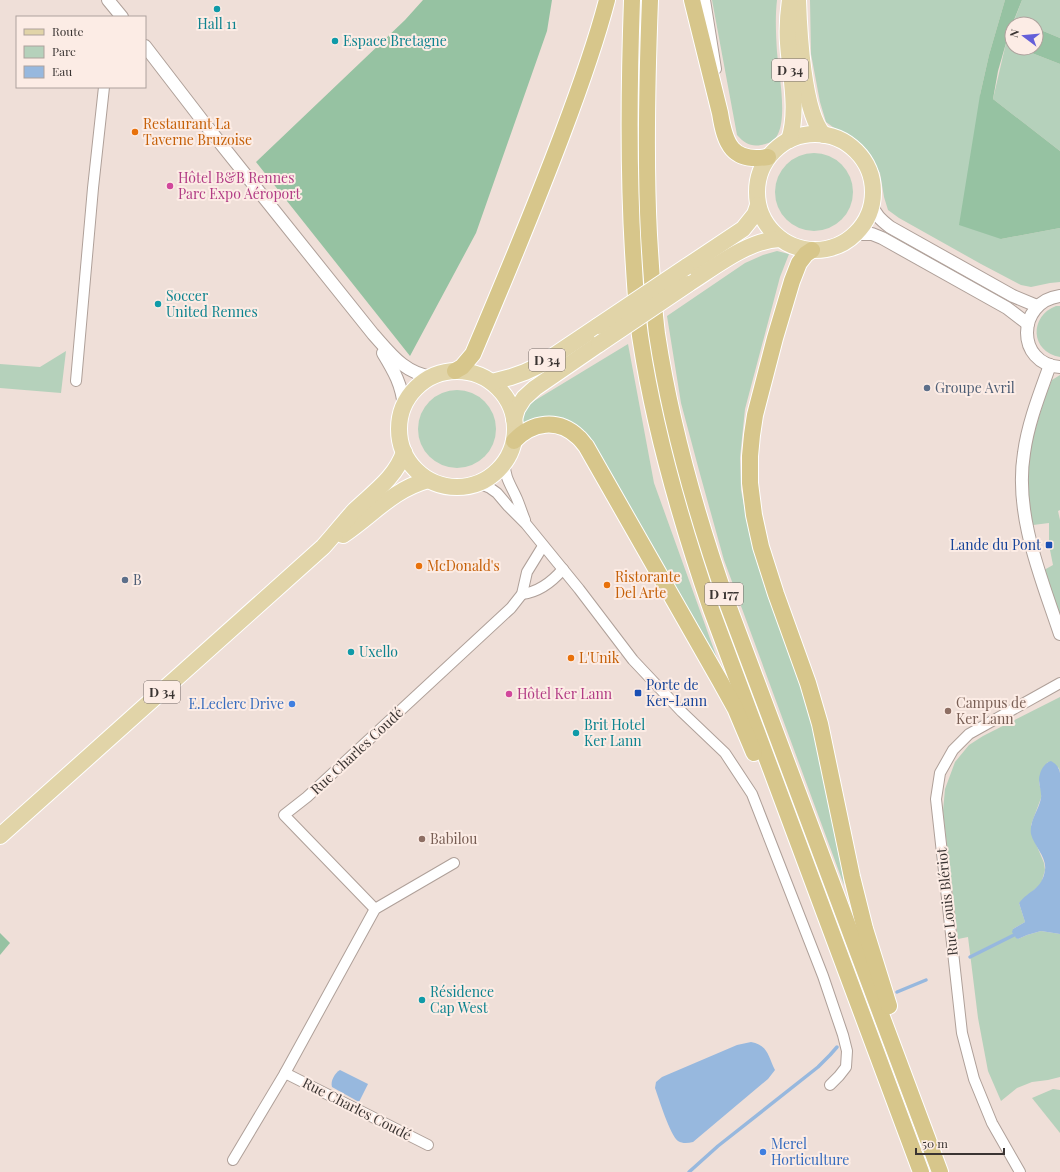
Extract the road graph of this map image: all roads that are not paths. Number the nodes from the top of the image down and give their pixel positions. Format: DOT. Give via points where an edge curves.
graph roads {
  1 [pos="108,0"];
  2 [pos="607,0"];
  3 [pos="632,0"];
  4 [pos="650,0"];
  5 [pos="692,0"];
  6 [pos="705,0"];
  7 [pos="790,0"];
  8 [pos="798,0"];
  9 [pos="121,16"];
  10 [pos="146,47"];
  11 [pos="104,88"];
  12 [pos="720,113"];
  13 [pos="824,135"];
  14 [pos="789,140"];
  15 [pos="768,157"];
  16 [pos="871,204"];
  17 [pos="758,205"];
  18 [pos="855,234"];
  19 [pos="780,239"];
  20 [pos="812,250"];
  21 [pos="1060,296"];
  22 [pos="1038,306"];
  23 [pos="1028,324"];
  24 [pos="373,334"];
  25 [pos="1055,366"];
  26 [pos="455,371"];
  27 [pos="432,377"];
  28 [pos="76,381"];
  29 [pos="492,382"];
  30 [pos="404,407"];
  31 [pos="514,419"];
  32 [pos="514,441"];
  33 [pos="404,452"];
  34 [pos="504,463"];
  35 [pos="428,480"];
  36 [pos="478,483"];
  37 [pos="526,524"];
  38 [pos="543,546"];
  39 [pos="323,547"];
  40 [pos="563,569"];
  41 [pos="522,594"];
  42 [pos="1060,634"];
  43 [pos="1060,683"];
  44 [pos="0,836"];
  45 [pos="454,863"];
  46 [pos="375,909"];
  47 [pos="285,1073"];
  48 [pos="830,1085"];
  49 [pos="905,1129"];
  50 [pos="428,1145"];
  51 [pos="233,1160"];
  52 [pos="938,1165"];
  53 [pos="921,1172"];
  54 [pos="1020,1172"];
  1 -- 9 [label="street"];
  2 -- 26 [label="highway" via="584,75 536,203 473,354"];
  3 -- 49 [label="highway, D 177" via="629,114 634,278 640,341 655,419 689,545 709,603"];
  4 -- 52 [label="highway, D 177" via="646,144 651,269 662,362 686,473 728,605"];
  5 -- 12 [label="highway"];
  6 -- 12 [label="street" via="719,84"];
  7 -- 14 [label="main road, D 34" via="788,42 793,94"];
  8 -- 13 [label="main road, D 34" via="802,63 809,102 819,130"];
  10 -- 24 [label="street"];
  11 -- 28 [label="street"];
  12 -- 15 [label="highway" via="727,143 736,152 753,158"];
  13 -- 14 [label="main road" via="812,134"];
  13 -- 16 [label="main road" via="845,143 862,159 872,180"];
  14 -- 15 [label="main road"];
  15 -- 17 [label="main road" via="758,180"];
  16 -- 18 [label="main road" via="865,220"];
  16 -- 22 [label="street" via="874,212 890,227 1013,296"];
  17 -- 19 [label="main road" via="770,229"];
  17 -- 29 [label="main road, D 34, bridge" via="755,214 743,229 540,365"];
  18 -- 20 [label="main road" via="835,246 824,250"];
  18 -- 23 [label="street" via="872,234 882,238 1007,308"];
  19 -- 20 [label="main road" via="801,249"];
  19 -- 31 [label="main road, D 34, bridge" via="760,242 745,249 599,344 535,388 524,398"];
  20 -- 52 [label="highway" via="799,263 792,281 755,415 750,456 754,515 761,547 820,724 865,929"];
  21 -- 22 [label="street"];
  22 -- 23 [label="street"];
  23 -- 25 [label="street" via="1028,338 1033,352"];
  24 -- 27 [label="street" via="401,364 417,374"];
  24 -- 30 [label="street" via="398,380"];
  25 -- 42 [label="street" via="1030,424 1022,482 1024,511 1034,556"];
  26 -- 27 [label="main road"];
  26 -- 29 [label="main road" via="478,375"];
  27 -- 30 [label="main road" via="418,386"];
  29 -- 31 [label="main road" via="507,398"];
  30 -- 33 [label="main road" via="400,429"];
  31 -- 32 [label="main road"];
  32 -- 34 [label="main road"];
  32 -- 49 [label="highway" via="543,424 566,428 578,436 711,664 748,739 817,919"];
  33 -- 35 [label="main road" via="412,465"];
  33 -- 39 [label="main road, D 34" via="386,482 355,511"];
  34 -- 36 [label="main road" via="493,475"];
  34 -- 37 [label="street" via="504,470"];
  35 -- 36 [label="main road" via="453,487"];
  35 -- 39 [label="main road, D 34" via="410,486 393,496 352,529"];
  36 -- 37 [label="street" via="497,493"];
  37 -- 38 [label="street"];
  38 -- 40 [label="street"];
  38 -- 41 [label="street, Rue Charles Coudé" via="527,572"];
  39 -- 44 [label="main road, D 34"];
  40 -- 41 [label="street" via="545,586 532,593"];
  40 -- 48 [label="street" via="633,660 725,753 752,794 843,1035 847,1052 846,1067"];
  41 -- 46 [label="street, Rue Charles Coudé" via="511,608 307,797 284,815"];
  43 -- 54 [label="street, Rue Louis Blériot" via="968,734 953,750 940,774 936,799 962,1033 974,1079 992,1123"];
  45 -- 46 [label="street"];
  46 -- 47 [label="street, Rue Charles Coudé"];
  47 -- 50 [label="street, Rue Charles Coudé"];
  47 -- 51 [label="street, Rue Charles Coudé"];
  49 -- 53 [label="highway, D 177"];
}
